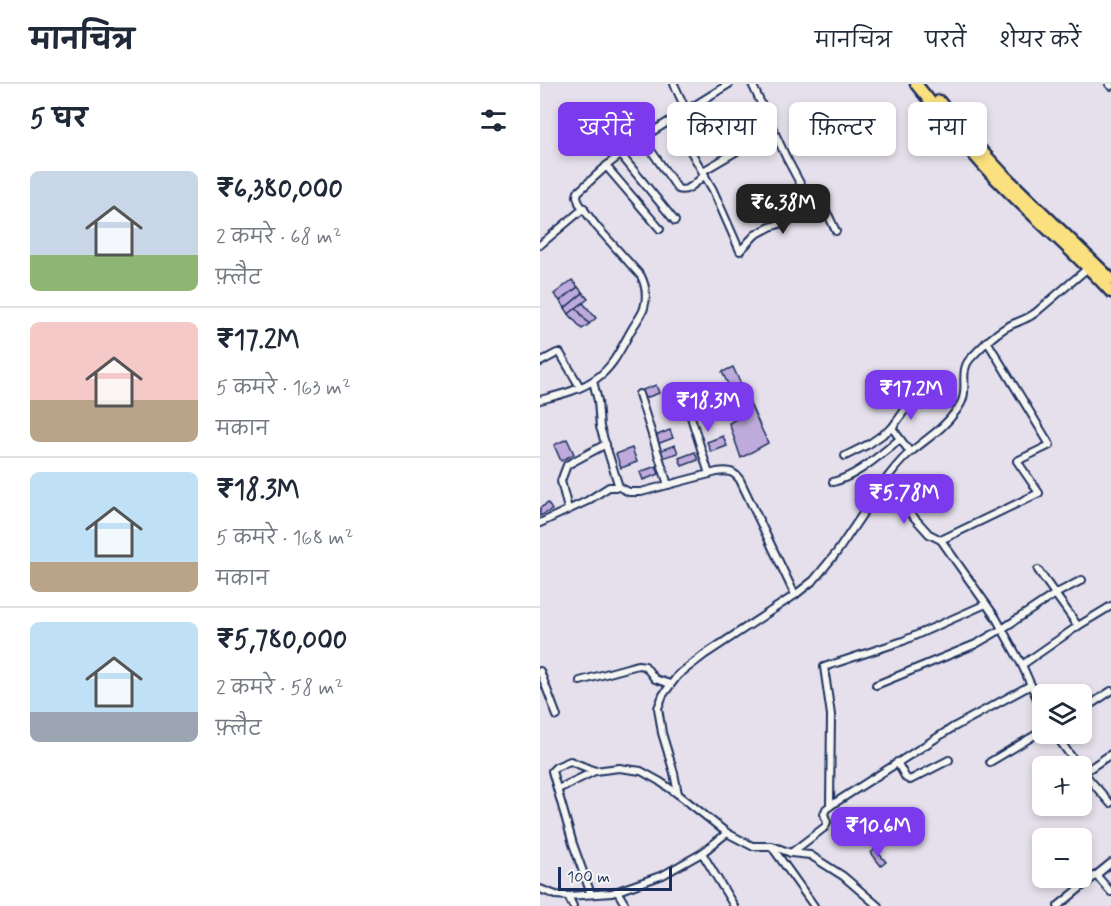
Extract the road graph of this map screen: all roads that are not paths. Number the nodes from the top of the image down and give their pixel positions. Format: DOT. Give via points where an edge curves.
graph roads {
  1 [pos="674,84"];
  2 [pos="729,84"];
  3 [pos="752,84"];
  4 [pos="916,84"];
  5 [pos="925,84"];
  6 [pos="682,102"];
  7 [pos="699,102"];
  8 [pos="760,102"];
  9 [pos="777,138"];
  10 [pos="655,155"];
  11 [pos="620,156"];
  12 [pos="622,156"];
  13 [pos="695,156"];
  14 [pos="731,156"];
  15 [pos="606,166"];
  16 [pos="704,173"];
  17 [pos="812,203"];
  18 [pos="584,208"];
  19 [pos="675,221"];
  20 [pos="660,230"];
  21 [pos="836,231"];
  22 [pos="540,245"];
  23 [pos="1088,268"];
  24 [pos="1111,279"];
  25 [pos="1111,292"];
  26 [pos="987,341"];
  27 [pos="540,362"];
  28 [pos="593,381"];
  29 [pos="580,387"];
  30 [pos="919,390"];
  31 [pos="639,394"];
  32 [pos="685,398"];
  33 [pos="540,400"];
  34 [pos="892,428"];
  35 [pos="900,439"];
  36 [pos="606,444"];
  37 [pos="910,452"];
  38 [pos="845,456"];
  39 [pos="709,474"];
  40 [pos="833,482"];
  41 [pos="883,483"];
  42 [pos="669,484"];
  43 [pos="619,487"];
  44 [pos="568,509"];
  45 [pos="540,523"];
  46 [pos="941,540"];
  47 [pos="1038,570"];
  48 [pos="1082,580"];
  49 [pos="1055,594"];
  50 [pos="795,595"];
  51 [pos="986,604"];
  52 [pos="1111,606"];
  53 [pos="1078,626"];
  54 [pos="1002,629"];
  55 [pos="1022,665"];
  56 [pos="540,670"];
  57 [pos="580,681"];
  58 [pos="670,684"];
  59 [pos="876,685"];
  60 [pos="1031,685"];
  61 [pos="1111,692"];
  62 [pos="1092,706"];
  63 [pos="557,716"];
  64 [pos="1032,737"];
  65 [pos="1111,754"];
  66 [pos="950,760"];
  67 [pos="897,762"];
  68 [pos="990,762"];
  69 [pos="1092,766"];
  70 [pos="595,771"];
  71 [pos="1092,783"];
  72 [pos="558,789"];
  73 [pos="678,794"];
  74 [pos="1110,803"];
  75 [pos="830,806"];
  76 [pos="727,833"];
  77 [pos="771,846"];
  78 [pos="702,853"];
  79 [pos="791,853"];
  80 [pos="1111,863"];
  81 [pos="1096,875"];
  82 [pos="540,889"];
  83 [pos="617,891"];
  84 [pos="1111,892"];
  85 [pos="591,894"];
  86 [pos="568,896"];
  87 [pos="573,906"];
  88 [pos="626,906"];
  89 [pos="734,906"];
  90 [pos="814,906"];
  91 [pos="878,906"];
  92 [pos="1058,906"];
  1 -- 6 [label="street"];
  2 -- 7 [label="street"];
  3 -- 8 [label="street"];
  4 -- 23 [label="main road" via="998,182"];
  5 -- 24 [label="main road" via="999,170"];
  9 -- 17 [label="street"];
  10 -- 16 [label="street" via="682,191"];
  11 -- 15 [label="street"];
  12 -- 19 [label="street"];
  13 -- 16 [label="street"];
  14 -- 16 [label="street"];
  15 -- 18 [label="street" via="578,192 577,200"];
  15 -- 20 [label="street"];
  16 -- 17 [label="street" via="740,250 755,235 792,219"];
  17 -- 21 [label="street" via="825,210"];
  18 -- 22 [label="street"];
  18 -- 28 [label="street" via="645,283 644,310 613,362"];
  23 -- 25 [label="main road"];
  23 -- 26 [label="street" via="1034,315"];
  26 -- 37 [label="street" via="966,364 958,409 942,428"];
  26 -- 46 [label="street" via="1050,445 1017,461 1039,493"];
  27 -- 29 [label="street" via="560,353"];
  28 -- 29 [label="street"];
  28 -- 36 [label="street"];
  29 -- 33 [label="street"];
  30 -- 34 [label="street"];
  31 -- 42 [label="street"];
  32 -- 39 [label="street"];
  34 -- 35 [label="street"];
  34 -- 38 [label="street"];
  35 -- 37 [label="street"];
  35 -- 40 [label="street" via="858,471"];
  36 -- 43 [label="street"];
  36 -- 44 [label="street" via="567,465 561,481"];
  37 -- 41 [label="street"];
  39 -- 42 [label="street"];
  39 -- 50 [label="street" via="725,471 737,476"];
  41 -- 46 [label="street" via="928,534"];
  41 -- 50 [label="street" via="837,552 814,580"];
  42 -- 43 [label="street" via="634,492"];
  43 -- 44 [label="street" via="604,489"];
  44 -- 45 [label="street"];
  46 -- 51 [label="street"];
  47 -- 49 [label="street"];
  48 -- 49 [label="street"];
  49 -- 53 [label="street"];
  49 -- 54 [label="street"];
  50 -- 58 [label="street" via="704,655"];
  51 -- 54 [label="street"];
  51 -- 75 [label="street" via="903,641 824,667 831,715"];
  52 -- 53 [label="street"];
  53 -- 55 [label="street"];
  54 -- 55 [label="street"];
  54 -- 59 [label="street" via="976,644"];
  55 -- 60 [label="street"];
  56 -- 63 [label="street"];
  57 -- 58 [label="street" via="638,664 645,666 655,679"];
  58 -- 73 [label="street" via="658,708"];
  60 -- 67 [label="street"];
  61 -- 62 [label="street"];
  64 -- 68 [label="street"];
  65 -- 69 [label="street"];
  66 -- 67 [label="street" via="910,780"];
  67 -- 75 [label="street"];
  70 -- 72 [label="street"];
  70 -- 72 [label="street" via="572,761 556,767 552,771"];
  70 -- 73 [label="street" via="641,771"];
  71 -- 74 [label="street"];
  72 -- 85 [label="street"];
  73 -- 76 [label="street"];
  75 -- 79 [label="street" via="824,814 825,827"];
  76 -- 77 [label="street" via="752,846"];
  76 -- 78 [label="street"];
  77 -- 79 [label="street"];
  77 -- 90 [label="street"];
  78 -- 83 [label="street" via="663,875"];
  78 -- 89 [label="street"];
  79 -- 91 [label="street" via="810,855"];
  80 -- 81 [label="street"];
  81 -- 84 [label="street"];
  81 -- 92 [label="street"];
  82 -- 86 [label="street"];
  83 -- 85 [label="street"];
  83 -- 88 [label="street"];
  85 -- 86 [label="street"];
  86 -- 87 [label="street"];
}
